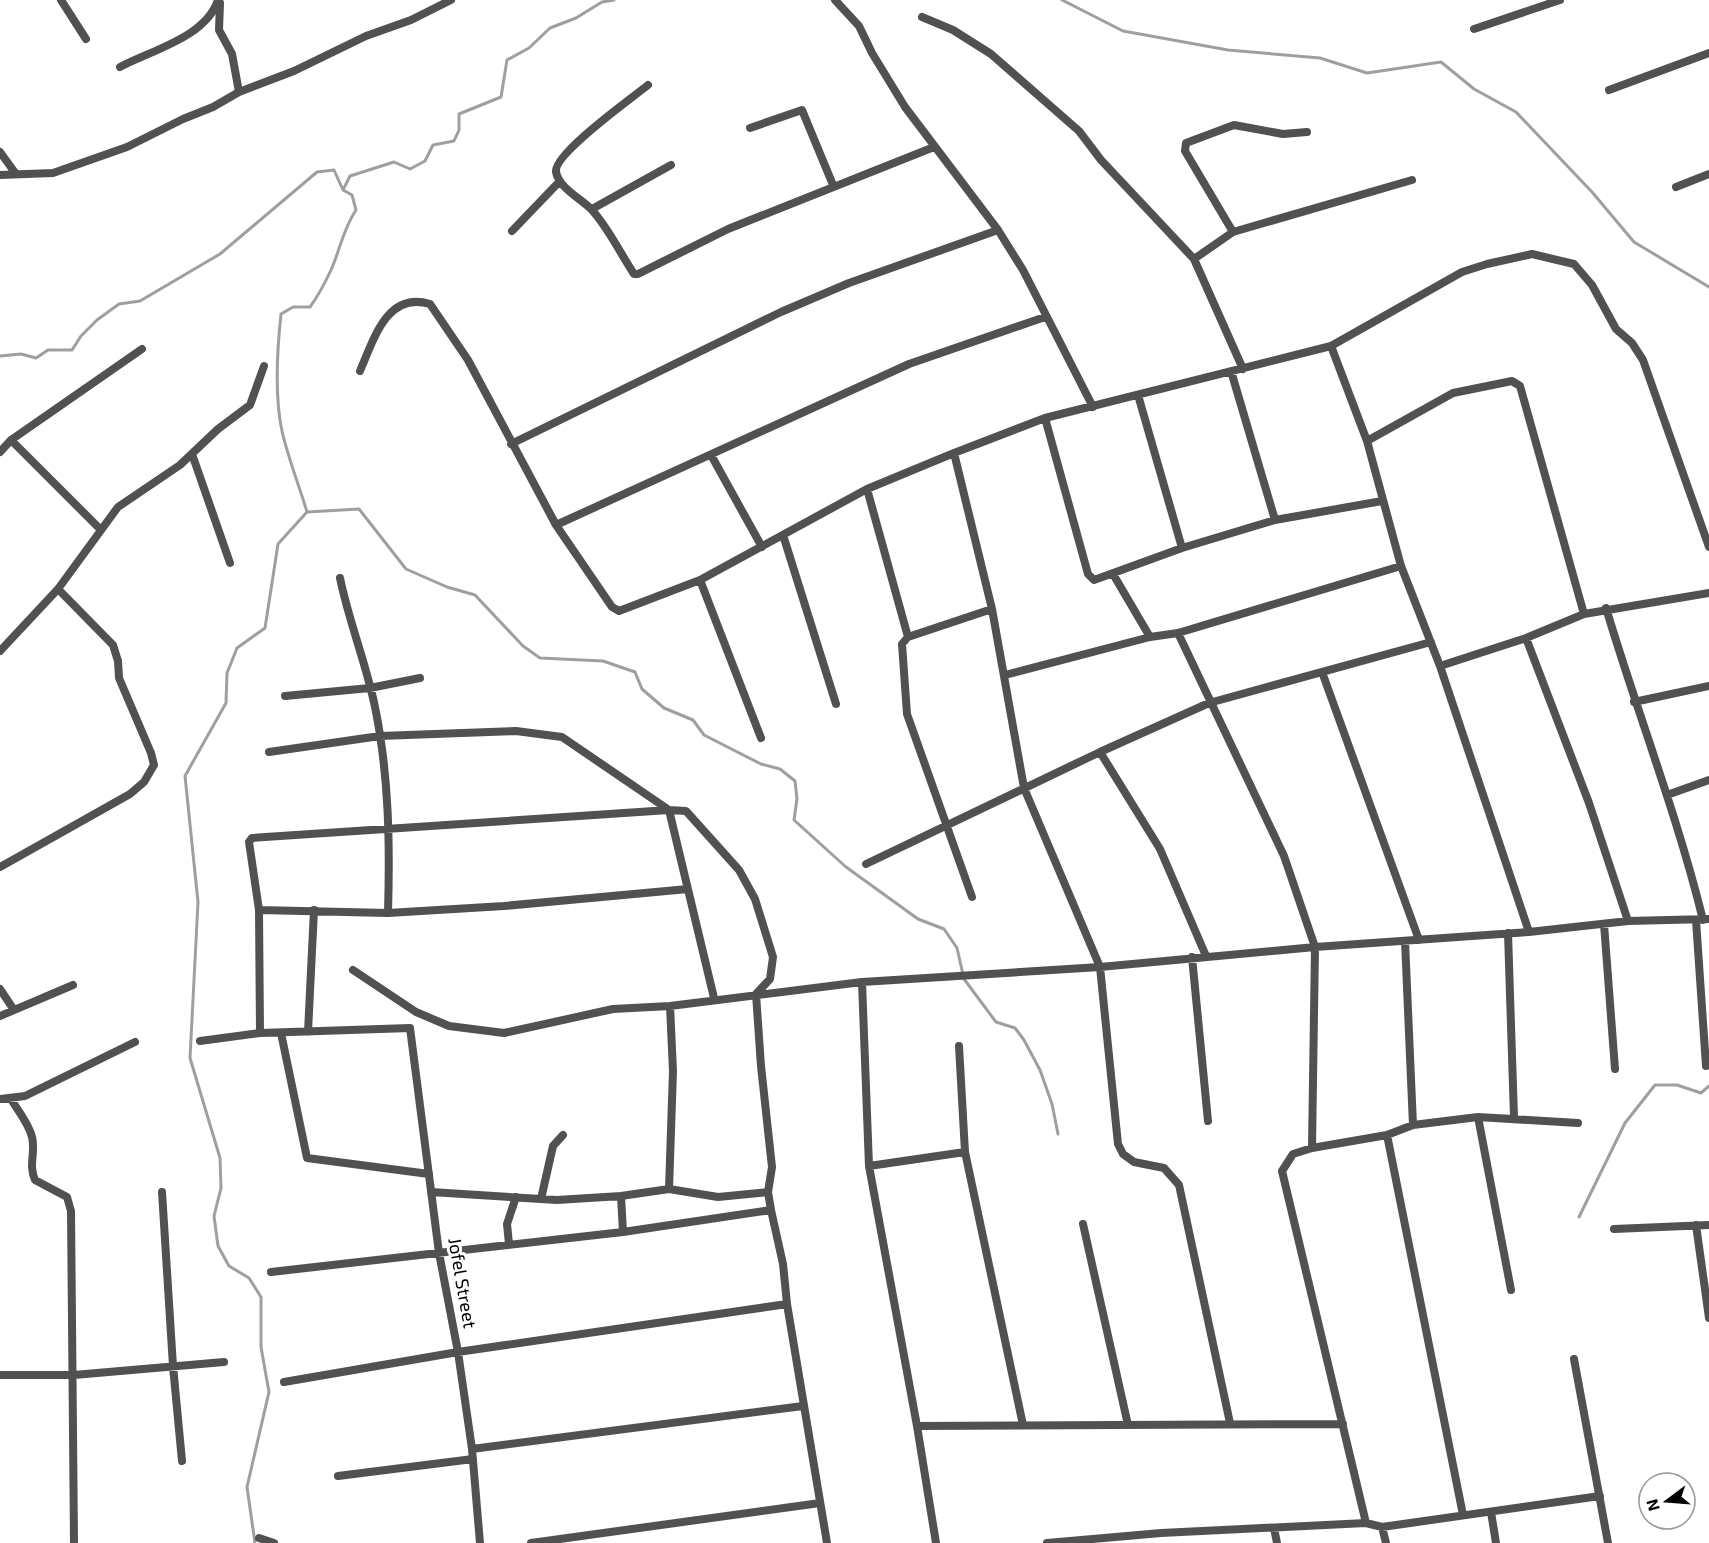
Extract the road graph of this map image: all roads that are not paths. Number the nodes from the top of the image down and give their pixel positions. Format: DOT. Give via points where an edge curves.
graph roads {
  1 [pos="61,0"];
  2 [pos="219,0"];
  3 [pos="451,0"];
  4 [pos="835,0"];
  5 [pos="1560,0"];
  6 [pos="922,17"];
  7 [pos="1474,29"];
  8 [pos="86,39"];
  9 [pos="1709,53"];
  10 [pos="120,67"];
  11 [pos="648,85"];
  12 [pos="1609,90"];
  13 [pos="239,92"];
  14 [pos="750,128"];
  15 [pos="1307,132"];
  16 [pos="934,147"];
  17 [pos="0,152"];
  18 [pos="670,165"];
  19 [pos="16,174"];
  20 [pos="1709,174"];
  21 [pos="0,175"];
  22 [pos="1412,180"];
  23 [pos="560,181"];
  24 [pos="833,185"];
  25 [pos="1676,187"];
  26 [pos="592,209"];
  27 [pos="998,230"];
  28 [pos="512,231"];
  29 [pos="1233,232"];
  30 [pos="1194,259"];
  31 [pos="1045,317"];
  32 [pos="1331,346"];
  33 [pos="142,349"];
  34 [pos="264,366"];
  35 [pos="1243,369"];
  36 [pos="360,371"];
  37 [pos="1231,371"];
  38 [pos="1138,395"];
  39 [pos="1093,407"];
  40 [pos="1045,418"];
  41 [pos="11,440"];
  42 [pos="1367,441"];
  43 [pos="511,444"];
  44 [pos="0,452"];
  45 [pos="954,453"];
  46 [pos="192,454"];
  47 [pos="711,455"];
  48 [pos="867,489"];
  49 [pos="1382,501"];
  50 [pos="1275,520"];
  51 [pos="556,525"];
  52 [pos="101,530"];
  53 [pos="783,535"];
  54 [pos="762,547"];
  55 [pos="1709,547"];
  56 [pos="1182,548"];
  57 [pos="230,563"];
  58 [pos="1401,566"];
  59 [pos="1113,574"];
  60 [pos="340,578"];
  61 [pos="700,580"];
  62 [pos="58,589"];
  63 [pos="1709,593"];
  64 [pos="1606,608"];
  65 [pos="992,609"];
  66 [pos="1584,614"];
  67 [pos="1178,633"];
  68 [pos="908,637"];
  69 [pos="1150,637"];
  70 [pos="1527,638"];
  71 [pos="1431,642"];
  72 [pos="0,651"];
  73 [pos="1440,666"];
  74 [pos="1322,672"];
  75 [pos="1005,675"];
  76 [pos="420,678"];
  77 [pos="1709,686"];
  78 [pos="370,688"];
  79 [pos="285,696"];
  80 [pos="1634,702"];
  81 [pos="1209,703"];
  82 [pos="836,704"];
  83 [pos="380,736"];
  84 [pos="761,738"];
  85 [pos="269,752"];
  86 [pos="1100,752"];
  87 [pos="1709,780"];
  88 [pos="1024,788"];
  89 [pos="1667,795"];
  90 [pos="669,810"];
  91 [pos="945,826"];
  92 [pos="390,829"];
  93 [pos="866,864"];
  94 [pos="0,867"];
  95 [pos="688,889"];
  96 [pos="972,897"];
  97 [pos="259,909"];
  98 [pos="314,910"];
  99 [pos="388,913"];
  100 [pos="1703,920"];
  101 [pos="1628,921"];
  102 [pos="1604,924"];
  103 [pos="1529,932"];
  104 [pos="1508,933"];
  105 [pos="1419,940"];
  106 [pos="1405,941"];
  107 [pos="1315,947"];
  108 [pos="1206,956"];
  109 [pos="1192,957"];
  110 [pos="1100,967"];
  111 [pos="353,970"];
  112 [pos="862,982"];
  113 [pos="73,985"];
  114 [pos="0,989"];
  115 [pos="756,994"];
  116 [pos="714,998"];
  117 [pos="670,1005"];
  118 [pos="14,1010"];
  119 [pos="0,1016"];
  120 [pos="308,1032"];
  121 [pos="260,1033"];
  122 [pos="281,1033"];
  123 [pos="200,1041"];
  124 [pos="135,1042"];
  125 [pos="959,1046"];
  126 [pos="1706,1066"];
  127 [pos="1615,1069"];
  128 [pos="11,1099"];
  129 [pos="0,1100"];
  130 [pos="1478,1117"];
  131 [pos="1514,1117"];
  132 [pos="1208,1121"];
  133 [pos="1578,1123"];
  134 [pos="1413,1125"];
  135 [pos="562,1135"];
  136 [pos="1387,1135"];
  137 [pos="1312,1148"];
  138 [pos="965,1152"];
  139 [pos="869,1166"];
  140 [pos="429,1174"];
  141 [pos="669,1189"];
  142 [pos="162,1192"];
  143 [pos="431,1192"];
  144 [pos="768,1192"];
  145 [pos="621,1196"];
  146 [pos="516,1197"];
  147 [pos="540,1199"];
  148 [pos="771,1210"];
  149 [pos="1083,1224"];
  150 [pos="1696,1225"];
  151 [pos="1709,1225"];
  152 [pos="1614,1229"];
  153 [pos="623,1232"];
  154 [pos="509,1244"];
  155 [pos="439,1253"];
  156 [pos="271,1272"];
  157 [pos="1511,1290"];
  158 [pos="787,1304"];
  159 [pos="1709,1318"];
  160 [pos="458,1352"];
  161 [pos="1574,1359"];
  162 [pos="224,1362"];
  163 [pos="173,1366"];
  164 [pos="0,1375"];
  165 [pos="74,1375"];
  166 [pos="284,1382"];
  167 [pos="803,1406"];
  168 [pos="1230,1423"];
  169 [pos="1343,1424"];
  170 [pos="1023,1425"];
  171 [pos="1128,1425"];
  172 [pos="917,1426"];
  173 [pos="472,1449"];
  174 [pos="473,1459"];
  175 [pos="182,1461"];
  176 [pos="338,1476"];
  177 [pos="1600,1496"];
  178 [pos="820,1503"];
  179 [pos="1491,1512"];
  180 [pos="1463,1515"];
  181 [pos="1366,1523"];
  182 [pos="1382,1527"];
  183 [pos="1274,1528"];
  184 [pos="1161,1533"];
  185 [pos="260,1539"];
  186 [pos="74,1543"];
  187 [pos="274,1543"];
  188 [pos="480,1543"];
  189 [pos="531,1543"];
  190 [pos="827,1543"];
  191 [pos="936,1543"];
  192 [pos="1047,1543"];
  193 [pos="1163,1543"];
  194 [pos="1277,1543"];
  195 [pos="1386,1543"];
  196 [pos="1496,1543"];
  197 [pos="1608,1543"];
  1 -- 8 [label="street"];
  2 -- 10 [label="street" via="203,25"];
  2 -- 13 [label="street" via="219,30 232,54"];
  3 -- 13 [label="street"];
  4 -- 16 [label="street" via="859,26 905,107"];
  5 -- 7 [label="street"];
  6 -- 30 [label="street" via="991,54 1033,88 1079,131 1101,160"];
  9 -- 12 [label="street"];
  11 -- 23 [label="street" via="566,155 556,170"];
  13 -- 19 [label="street" via="142,141 97,158 53,173"];
  14 -- 24 [label="street" via="802,110"];
  15 -- 29 [label="street" via="1283,134 1234,125 1186,143 1185,151"];
  16 -- 24 [label="street"];
  16 -- 27 [label="street"];
  17 -- 19 [label="street"];
  18 -- 26 [label="street"];
  19 -- 21 [label="street"];
  20 -- 25 [label="street"];
  22 -- 29 [label="street"];
  23 -- 26 [label="street"];
  23 -- 28 [label="street"];
  24 -- 26 [label="street" via="728,229 638,274 634,274"];
  27 -- 31 [label="street"];
  27 -- 43 [label="street" via="780,312"];
  29 -- 30 [label="street"];
  30 -- 35 [label="street"];
  31 -- 39 [label="street"];
  31 -- 47 [label="street" via="909,364"];
  32 -- 35 [label="street"];
  32 -- 42 [label="street"];
  32 -- 55 [label="street" via="1470,269 1532,254 1574,264 1592,285 1616,329 1643,360"];
  33 -- 41 [label="street"];
  34 -- 46 [label="street" via="250,405"];
  35 -- 37 [label="street"];
  36 -- 43 [label="street" via="382,321 395,307 405,301 430,304 468,360"];
  37 -- 38 [label="street"];
  37 -- 50 [label="street"];
  38 -- 39 [label="street"];
  38 -- 56 [label="street"];
  39 -- 40 [label="street"];
  40 -- 45 [label="street"];
  40 -- 59 [label="street" via="1088,574 1094,580"];
  41 -- 44 [label="street"];
  41 -- 52 [label="street"];
  42 -- 49 [label="street"];
  42 -- 66 [label="street" via="1454,393 1517,383"];
  43 -- 51 [label="street"];
  45 -- 48 [label="street"];
  45 -- 65 [label="street"];
  46 -- 52 [label="street" via="118,507"];
  46 -- 57 [label="street"];
  47 -- 51 [label="street"];
  47 -- 54 [label="street"];
  48 -- 53 [label="street"];
  48 -- 68 [label="street"];
  49 -- 50 [label="street"];
  49 -- 58 [label="street"];
  50 -- 56 [label="street"];
  51 -- 61 [label="street" via="616,610"];
  52 -- 62 [label="street"];
  53 -- 54 [label="street"];
  53 -- 82 [label="street"];
  54 -- 61 [label="street"];
  56 -- 59 [label="street"];
  58 -- 67 [label="street"];
  58 -- 71 [label="street"];
  59 -- 69 [label="street"];
  60 -- 78 [label="street"];
  61 -- 84 [label="street"];
  62 -- 72 [label="street"];
  62 -- 94 [label="street" via="113,645 119,678 154,765 144,782 130,794"];
  63 -- 64 [label="street"];
  64 -- 66 [label="street"];
  64 -- 80 [label="street"];
  65 -- 68 [label="street"];
  65 -- 75 [label="street"];
  66 -- 70 [label="street"];
  67 -- 69 [label="street"];
  67 -- 81 [label="street"];
  68 -- 91 [label="street" via="902,644 901,659 907,714"];
  69 -- 75 [label="street"];
  70 -- 73 [label="street"];
  70 -- 101 [label="street"];
  71 -- 73 [label="street"];
  71 -- 74 [label="street"];
  73 -- 103 [label="street"];
  74 -- 81 [label="street"];
  74 -- 105 [label="street"];
  75 -- 88 [label="street"];
  76 -- 78 [label="street"];
  77 -- 80 [label="street"];
  78 -- 79 [label="street"];
  78 -- 83 [label="street"];
  80 -- 89 [label="street"];
  81 -- 86 [label="street"];
  81 -- 107 [label="street" via="1284,856"];
  83 -- 85 [label="street"];
  83 -- 90 [label="street" via="516,730 562,737"];
  83 -- 92 [label="street"];
  86 -- 88 [label="street"];
  86 -- 108 [label="street" via="1160,849"];
  87 -- 89 [label="street"];
  88 -- 91 [label="street"];
  88 -- 110 [label="street"];
  89 -- 100 [label="street"];
  90 -- 92 [label="street"];
  90 -- 95 [label="street"];
  90 -- 115 [label="street" via="686,811 739,870 755,899 773,957 770,980"];
  91 -- 93 [label="street"];
  91 -- 96 [label="street"];
  92 -- 97 [label="street" via="252,838 249,842"];
  92 -- 99 [label="street"];
  95 -- 99 [label="street"];
  95 -- 116 [label="street"];
  97 -- 98 [label="street"];
  97 -- 121 [label="street"];
  98 -- 99 [label="street"];
  98 -- 120 [label="street"];
  100 -- 101 [label="street"];
  100 -- 126 [label="street"];
  101 -- 102 [label="street"];
  102 -- 103 [label="street"];
  102 -- 127 [label="street"];
  103 -- 104 [label="street"];
  104 -- 105 [label="street"];
  104 -- 131 [label="street"];
  105 -- 106 [label="street"];
  106 -- 107 [label="street"];
  106 -- 134 [label="street"];
  107 -- 108 [label="street"];
  107 -- 137 [label="street"];
  108 -- 109 [label="street"];
  109 -- 110 [label="street"];
  109 -- 132 [label="street"];
  110 -- 112 [label="street"];
  110 -- 168 [label="street" via="1118,1144 1134,1162 1164,1168 1179,1185"];
  111 -- 117 [label="street" via="416,1012 449,1026 480,1031 504,1033 604,1011"];
  112 -- 115 [label="street"];
  112 -- 139 [label="street"];
  113 -- 118 [label="street"];
  114 -- 118 [label="street"];
  115 -- 116 [label="street"];
  115 -- 144 [label="street" via="772,1167"];
  116 -- 117 [label="street"];
  117 -- 141 [label="street" via="673,1071"];
  118 -- 119 [label="street"];
  120 -- 122 [label="street"];
  120 -- 140 [label="street, Jofel Street" via="410,1028"];
  121 -- 122 [label="street"];
  121 -- 123 [label="street"];
  122 -- 140 [label="street" via="307,1158"];
  124 -- 128 [label="street" via="25,1096"];
  125 -- 138 [label="street"];
  128 -- 129 [label="street"];
  128 -- 165 [label="street" via="32,1137 30,1164 35,1180 67,1197 70,1203"];
  130 -- 131 [label="street"];
  130 -- 134 [label="street"];
  130 -- 157 [label="street"];
  131 -- 133 [label="street"];
  134 -- 136 [label="street"];
  135 -- 147 [label="street" via="553,1146"];
  136 -- 137 [label="street"];
  136 -- 180 [label="street"];
  137 -- 169 [label="street" via="1293,1154 1282,1171"];
  138 -- 139 [label="street"];
  138 -- 170 [label="street"];
  139 -- 172 [label="street"];
  140 -- 143 [label="street, Jofel Street"];
  141 -- 144 [label="street" via="718,1197"];
  141 -- 145 [label="street"];
  142 -- 163 [label="street"];
  143 -- 146 [label="street"];
  143 -- 155 [label="street, Jofel Street"];
  144 -- 148 [label="street"];
  145 -- 147 [label="street"];
  145 -- 153 [label="street"];
  146 -- 147 [label="street"];
  146 -- 154 [label="street" via="507,1224"];
  148 -- 153 [label="street"];
  148 -- 158 [label="street"];
  149 -- 171 [label="street"];
  150 -- 151 [label="street"];
  150 -- 152 [label="street"];
  150 -- 159 [label="street"];
  153 -- 154 [label="street"];
  154 -- 155 [label="street"];
  155 -- 156 [label="street"];
  155 -- 160 [label="street, Jofel Street"];
  158 -- 160 [label="street"];
  158 -- 167 [label="street"];
  160 -- 166 [label="street"];
  160 -- 173 [label="street, Jofel Street"];
  161 -- 177 [label="street"];
  162 -- 163 [label="street"];
  163 -- 165 [label="street"];
  163 -- 175 [label="street"];
  164 -- 165 [label="street"];
  165 -- 186 [label="street"];
  167 -- 173 [label="street"];
  167 -- 178 [label="street"];
  168 -- 169 [label="street"];
  168 -- 171 [label="street"];
  169 -- 181 [label="street"];
  170 -- 171 [label="street"];
  170 -- 172 [label="street"];
  172 -- 191 [label="street"];
  173 -- 174 [label="street, Jofel Street"];
  174 -- 176 [label="street"];
  174 -- 188 [label="street, Jofel Street"];
  177 -- 179 [label="street"];
  177 -- 197 [label="street"];
  178 -- 189 [label="street"];
  178 -- 190 [label="street"];
  179 -- 180 [label="street"];
  179 -- 196 [label="street"];
  180 -- 182 [label="street"];
  181 -- 182 [label="street"];
  181 -- 183 [label="street"];
  182 -- 195 [label="street"];
  183 -- 184 [label="street"];
  183 -- 194 [label="street"];
  184 -- 192 [label="street"];
  184 -- 193 [label="street"];
  185 -- 187 [label="street"];
}
